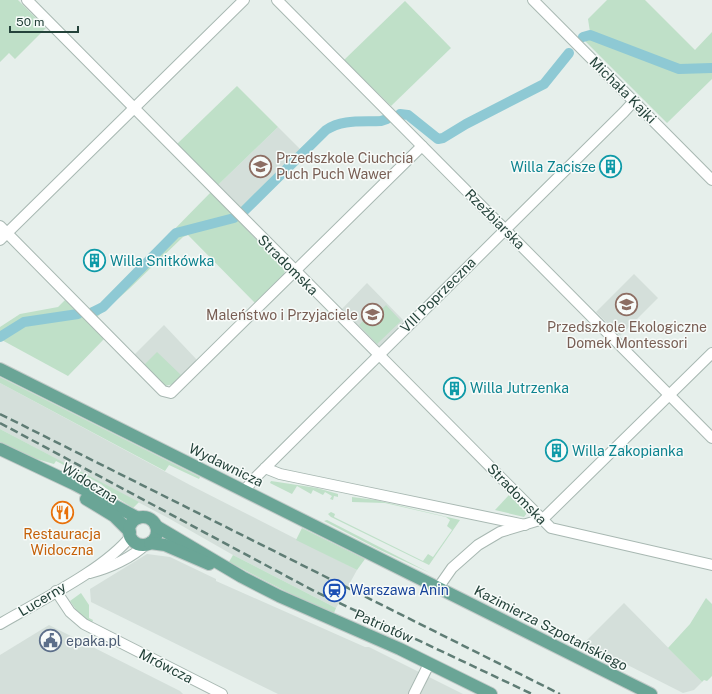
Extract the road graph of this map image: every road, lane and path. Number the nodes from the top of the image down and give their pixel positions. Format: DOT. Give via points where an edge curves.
graph roads {
  1 [pos="27,0"];
  2 [pos="244,0"];
  3 [pos="277,0"];
  4 [pos="533,0"];
  5 [pos="634,101"];
  6 [pos="134,108"];
  7 [pos="422,146"];
  8 [pos="712,180"];
  9 [pos="505,229"];
  10 [pos="2,233"];
  11 [pos="294,271"];
  12 [pos="712,353"];
  13 [pos="378,355"];
  14 [pos="0,369"];
  15 [pos="670,395"];
  16 [pos="712,438"];
  17 [pos="0,449"];
  18 [pos="30,464"];
  19 [pos="265,468"];
  20 [pos="244,491"];
  21 [pos="138,518"];
  22 [pos="543,519"];
  23 [pos="526,525"];
  24 [pos="156,526"];
  25 [pos="130,534"];
  26 [pos="148,544"];
  27 [pos="115,558"];
  28 [pos="712,565"];
  29 [pos="242,577"];
  30 [pos="438,588"];
  31 [pos="56,591"];
  32 [pos="0,624"];
  33 [pos="429,664"];
  34 [pos="222,694"];
  35 [pos="414,694"];
  36 [pos="491,694"];
  37 [pos="651,694"];
  1 -- 6 [label="street, Stradomska"];
  2 -- 6 [label="street"];
  3 -- 7 [label="street, Rzeźbiarska"];
  4 -- 5 [label="street, Michała Kajki"];
  5 -- 8 [label="street, Michała Kajki"];
  5 -- 9 [label="street, VIII Poprzeczna"];
  6 -- 10 [label="street"];
  6 -- 11 [label="street, Stradomska"];
  7 -- 9 [label="street, Rzeźbiarska"];
  7 -- 11 [label="street"];
  9 -- 13 [label="street, VIII Poprzeczna"];
  9 -- 15 [label="street, Rzeźbiarska"];
  10 -- 11 [label="street" via="163,391 171,393"];
  11 -- 13 [label="street, Stradomska"];
  12 -- 15 [label="street"];
  13 -- 19 [label="street, VIII Poprzeczna"];
  13 -- 22 [label="street, Stradomska"];
  14 -- 20 [label="main road, Wydawnicza"];
  15 -- 16 [label="street, Rzeźbiarska"];
  15 -- 22 [label="street"];
  17 -- 18 [label="main road, Widoczna"];
  18 -- 21 [label="main road, Widoczna"];
  18 -- 25 [label="main road, Widoczna" via="114,516"];
  19 -- 20 [label="street, VIII Poprzeczna"];
  19 -- 23 [label="street" via="280,474"];
  20 -- 30 [label="main road, Wydawnicza"];
  21 -- 24 [label="main road" via="149,518"];
  21 -- 25 [label="main road" via="131,524"];
  22 -- 23 [label="street"];
  22 -- 28 [label="street, Stradomska" via="551,528"];
  23 -- 30 [label="street" via="500,532 478,545 452,568"];
  24 -- 26 [label="main road" via="157,532"];
  24 -- 29 [label="main road, Patriotów"];
  25 -- 26 [label="main road" via="135,542"];
  25 -- 27 [label="street, Lucerny"];
  26 -- 27 [label="street, Lucerny" via="140,550"];
  26 -- 29 [label="main road, Patriotów" via="166,545"];
  27 -- 31 [label="street, Lucerny"];
  29 -- 33 [label="main road, Patriotów"];
  30 -- 37 [label="main road, Kazimierza Szpotańskiego"];
  31 -- 32 [label="street, Lucerny"];
  31 -- 34 [label="street, Mrówcza" via="70,612 84,624"];
  33 -- 35 [label="street"];
  33 -- 36 [label="main road, Patriotów"];
}
